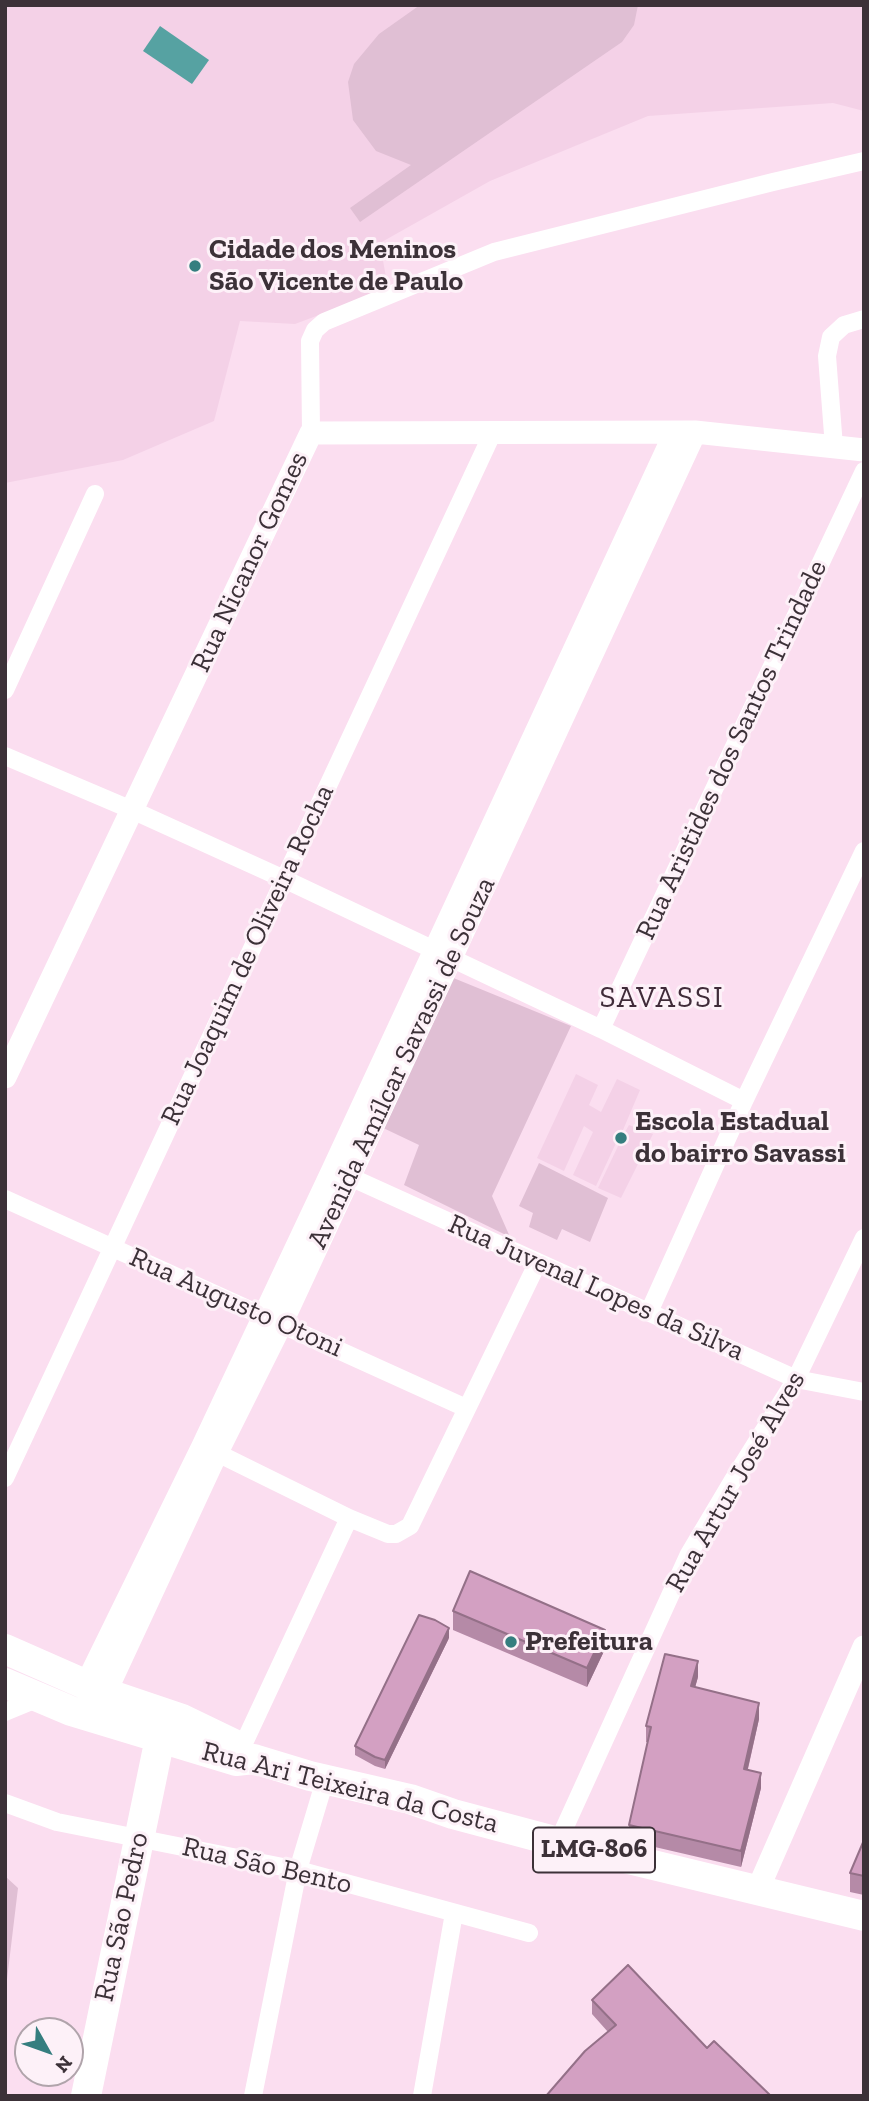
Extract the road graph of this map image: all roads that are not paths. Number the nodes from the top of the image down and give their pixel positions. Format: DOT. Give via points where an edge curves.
graph roads {
  1 [pos="864,161"];
  2 [pos="864,319"];
  3 [pos="493,432"];
  4 [pos="685,432"];
  5 [pos="311,433"];
  6 [pos="834,447"];
  7 [pos="864,450"];
  8 [pos="864,471"];
  9 [pos="95,494"];
  10 [pos="5,690"];
  11 [pos="5,756"];
  12 [pos="132,810"];
  13 [pos="864,851"];
  14 [pos="284,879"];
  15 [pos="443,956"];
  16 [pos="601,1029"];
  17 [pos="5,1077"];
  18 [pos="744,1101"];
  19 [pos="341,1173"];
  20 [pos="5,1199"];
  21 [pos="864,1238"];
  22 [pos="111,1248"];
  23 [pos="538,1262"];
  24 [pos="649,1312"];
  25 [pos="272,1319"];
  26 [pos="796,1379"];
  27 [pos="864,1391"];
  28 [pos="466,1408"];
  29 [pos="210,1449"];
  30 [pos="5,1478"];
  31 [pos="349,1518"];
  32 [pos="864,1647"];
  33 [pos="5,1649"];
  34 [pos="5,1683"];
  35 [pos="95,1689"];
  36 [pos="39,1698"];
  37 [pos="5,1712"];
  38 [pos="160,1738"];
  39 [pos="244,1756"];
  40 [pos="325,1780"];
  41 [pos="5,1803"];
  42 [pos="138,1838"];
  43 [pos="558,1842"];
  44 [pos="298,1870"];
  45 [pos="758,1889"];
  46 [pos="454,1913"];
  47 [pos="864,1916"];
  48 [pos="529,1933"];
  49 [pos="86,2096"];
  50 [pos="253,2096"];
  51 [pos="422,2096"];
  1 -- 5 [label="street" via="494,252 324,322 310,341"];
  2 -- 6 [label="street" via="844,325 831,337 827,356"];
  3 -- 4 [label="street, Rua Nicanor Gomes"];
  3 -- 5 [label="street, Rua Nicanor Gomes"];
  3 -- 14 [label="street, Rua Joaquim de Oliveira Rocha"];
  4 -- 6 [label="street, Rua Nicanor Gomes"];
  4 -- 15 [label="street, Avenida Amílcar Savassi de Souza"];
  5 -- 12 [label="street, Rua Nicanor Gomes"];
  6 -- 7 [label="street, Rua Nicanor Gomes"];
  8 -- 16 [label="street, Rua Aristides dos Santos Trindade"];
  9 -- 10 [label="street"];
  11 -- 12 [label="street"];
  12 -- 14 [label="street"];
  12 -- 17 [label="street, Rua Nicanor Gomes"];
  13 -- 18 [label="street"];
  14 -- 15 [label="street"];
  14 -- 22 [label="street, Rua Joaquim de Oliveira Rocha"];
  15 -- 16 [label="street"];
  15 -- 19 [label="street, Avenida Amílcar Savassi de Souza"];
  16 -- 18 [label="street"];
  18 -- 24 [label="street"];
  19 -- 23 [label="street, Rua Juvenal Lopes da Silva"];
  19 -- 25 [label="street, Avenida Amílcar Savassi de Souza"];
  20 -- 22 [label="street, Rua Augusto Otoni"];
  21 -- 26 [label="street, Rua Artur José Alves"];
  22 -- 25 [label="street, Rua Augusto Otoni"];
  22 -- 30 [label="street, Rua Joaquim de Oliveira Rocha"];
  23 -- 24 [label="street, Rua Juvenal Lopes da Silva"];
  23 -- 28 [label="street"];
  24 -- 26 [label="street, Rua Juvenal Lopes da Silva"];
  25 -- 28 [label="street, Rua Augusto Otoni"];
  25 -- 29 [label="street, Avenida Amílcar Savassi de Souza"];
  26 -- 27 [label="street, Rua Juvenal Lopes da Silva"];
  26 -- 43 [label="street, Rua Artur José Alves" via="689,1554"];
  28 -- 31 [label="street" via="410,1526 388,1534"];
  29 -- 31 [label="street"];
  29 -- 35 [label="street, Avenida Amílcar Savassi de Souza"];
  31 -- 39 [label="street"];
  32 -- 45 [label="street"];
  33 -- 35 [label="highway, LMG-806"];
  34 -- 36 [label="highway, Rua Ari Teixeira da Costa / LMG-806"];
  35 -- 39 [label="highway, LMG-806" via="182,1719"];
  36 -- 37 [label="street"];
  36 -- 38 [label="highway, Rua Ari Teixeira da Costa / LMG-806"];
  38 -- 39 [label="highway, Rua Ari Teixeira da Costa / LMG-806"];
  38 -- 42 [label="highway, Rua São Pedro"];
  39 -- 40 [label="highway, Rua Ari Teixeira da Costa / LMG-806"];
  40 -- 43 [label="highway, Rua Ari Teixeira da Costa / LMG-806"];
  40 -- 44 [label="street"];
  41 -- 42 [label="street, Rua São Bento" via="57,1822"];
  42 -- 44 [label="street, Rua São Bento"];
  42 -- 49 [label="highway, Rua São Pedro"];
  43 -- 45 [label="highway, Rua Ari Teixeira da Costa / LMG-806"];
  44 -- 46 [label="street, Rua São Bento"];
  44 -- 50 [label="street"];
  45 -- 47 [label="highway, Rua Ari Teixeira da Costa / LMG-806"];
  46 -- 48 [label="street, Rua São Bento"];
  46 -- 51 [label="street"];
}
